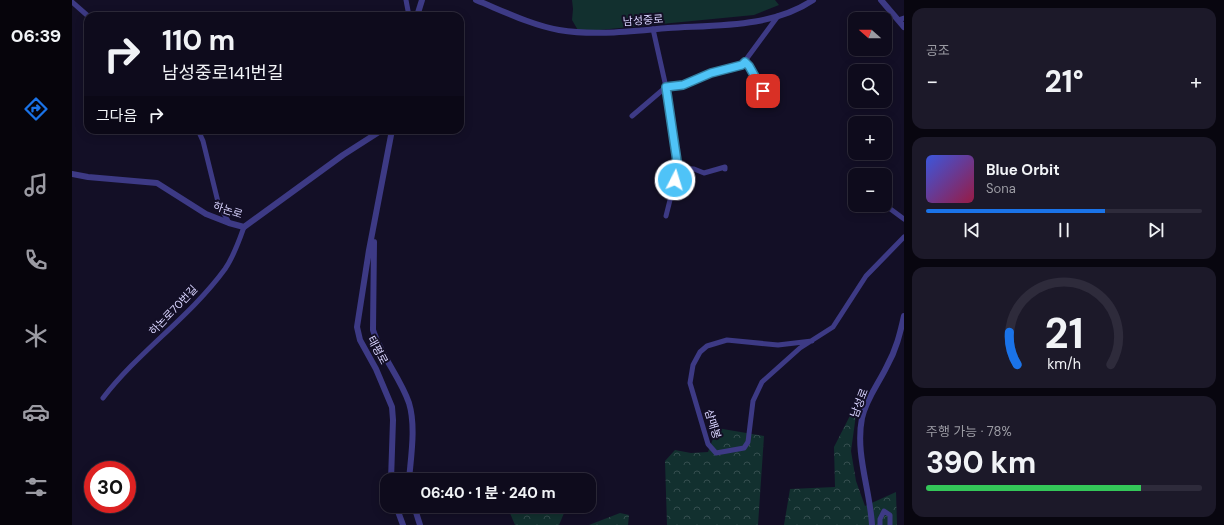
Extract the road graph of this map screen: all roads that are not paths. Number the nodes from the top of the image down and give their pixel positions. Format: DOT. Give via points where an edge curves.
graph roads {
  1 [pos="406,0"];
  2 [pos="422,0"];
  3 [pos="476,0"];
  4 [pos="812,0"];
  5 [pos="881,0"];
  6 [pos="72,2"];
  7 [pos="84,12"];
  8 [pos="408,12"];
  9 [pos="418,12"];
  10 [pos="778,15"];
  11 [pos="901,19"];
  12 [pos="904,27"];
  13 [pos="653,29"];
  14 [pos="745,62"];
  15 [pos="666,87"];
  16 [pos="770,103"];
  17 [pos="632,116"];
  18 [pos="200,134"];
  19 [pos="376,134"];
  20 [pos="391,134"];
  21 [pos="678,168"];
  22 [pos="725,169"];
  23 [pos="72,174"];
  24 [pos="892,210"];
  25 [pos="666,216"];
  26 [pos="904,219"];
  27 [pos="229,224"];
  28 [pos="244,227"];
  29 [pos="374,228"];
  30 [pos="904,237"];
  31 [pos="904,316"];
  32 [pos="812,340"];
  33 [pos="103,398"];
  34 [pos="391,473"];
  35 [pos="409,473"];
  36 [pos="399,513"];
  37 [pos="416,513"];
  38 [pos="403,525"];
  39 [pos="420,525"];
  40 [pos="872,525"];
  41 [pos="880,525"];
  42 [pos="890,525"];
  1 -- 8 [label="street"];
  2 -- 9 [label="street"];
  3 -- 13 [label="street, 남성중로" via="558,30 607,33"];
  4 -- 10 [label="street, 남성중로"];
  5 -- 11 [label="street"];
  6 -- 7 [label="street"];
  10 -- 13 [label="street, 남성중로" via="744,22"];
  10 -- 14 [label="street"];
  11 -- 12 [label="street"];
  13 -- 15 [label="street"];
  14 -- 15 [label="street" via="683,85"];
  14 -- 16 [label="street"];
  15 -- 17 [label="street"];
  15 -- 21 [label="street"];
  18 -- 27 [label="street" via="218,202"];
  19 -- 28 [label="street, 하논로"];
  20 -- 29 [label="street, 태평로"];
  21 -- 22 [label="street" via="694,169 704,173"];
  21 -- 25 [label="street"];
  23 -- 27 [label="street, 하논로" via="157,183 206,214"];
  24 -- 26 [label="street"];
  27 -- 28 [label="street, 하논로"];
  28 -- 33 [label="street, 하논로70번길" via="235,251 224,269 176,325 118,378"];
  29 -- 34 [label="street, 태평로" via="357,327 360,340 392,407"];
  29 -- 35 [label="street, 태평로" via="373,330 376,341 409,403 412,421"];
  30 -- 32 [label="street, 삼매봉" via="866,276 833,327"];
  31 -- 40 [label="street, 남성로" via="897,343 868,402 861,427 860,452 870,500"];
  32 -- 32 [label="street, 삼매봉" via="778,345 727,340 707,346 700,352 693,365 690,383 708,444 716,453 744,448 748,442 753,401 762,382"];
  36 -- 38 [label="street"];
  37 -- 39 [label="street"];
  41 -- 42 [label="street" via="884,512 890,515"];
}
